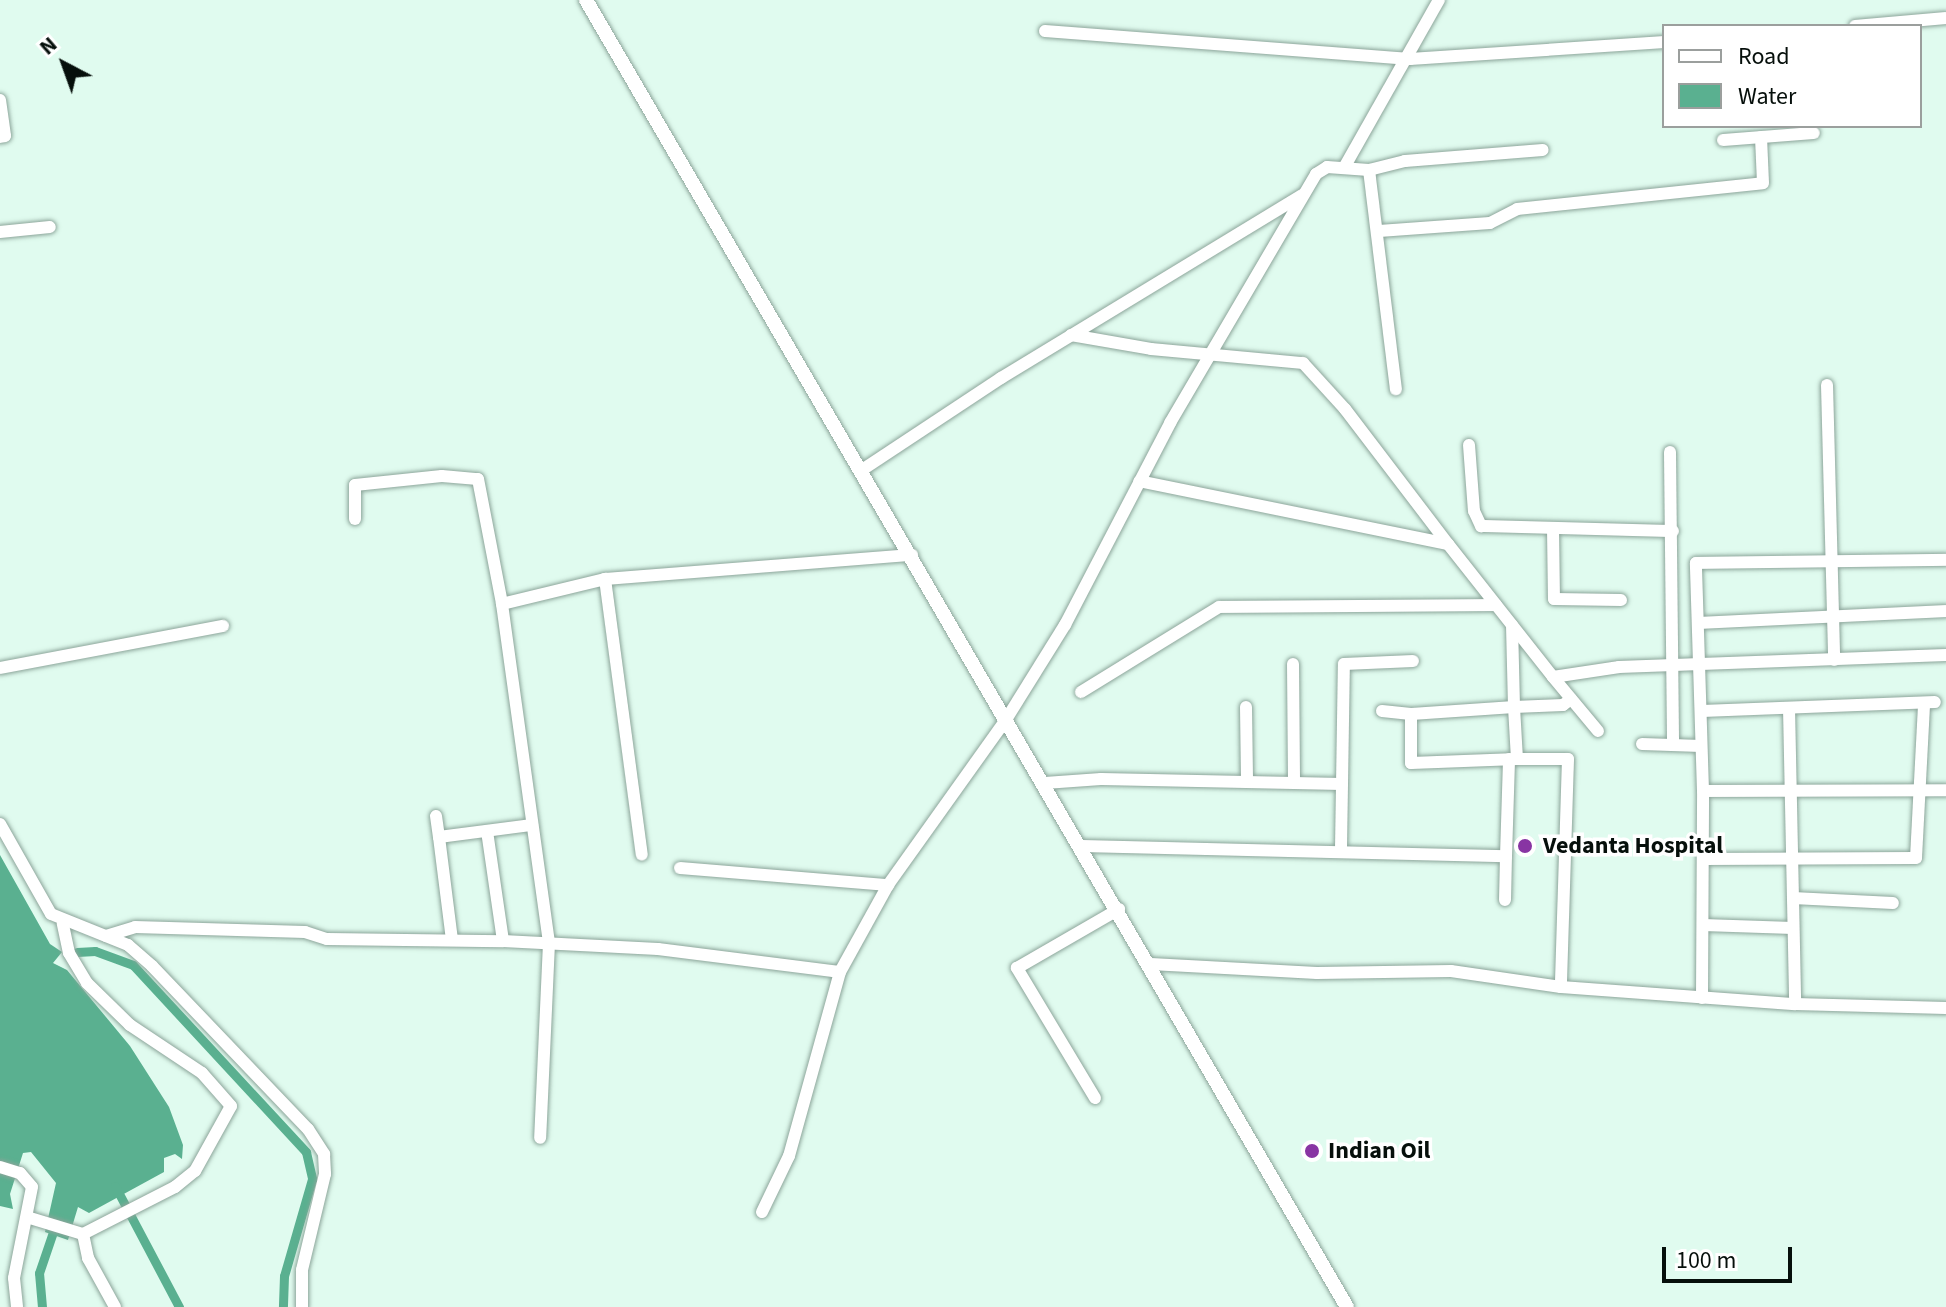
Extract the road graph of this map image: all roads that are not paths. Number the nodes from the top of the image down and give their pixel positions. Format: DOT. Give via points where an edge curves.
graph roads {
  1 [pos="586,0"];
  2 [pos="1439,0"];
  3 [pos="1946,18"];
  4 [pos="1878,24"];
  5 [pos="1045,31"];
  6 [pos="1662,42"];
  7 [pos="1406,58"];
  8 [pos="0,100"];
  9 [pos="1814,133"];
  10 [pos="0,137"];
  11 [pos="1761,137"];
  12 [pos="1723,140"];
  13 [pos="1543,150"];
  14 [pos="1345,166"];
  15 [pos="1369,170"];
  16 [pos="1305,193"];
  17 [pos="50,227"];
  18 [pos="1379,231"];
  19 [pos="0,232"];
  20 [pos="1071,335"];
  21 [pos="1212,352"];
  22 [pos="1827,385"];
  23 [pos="1396,389"];
  24 [pos="1469,445"];
  25 [pos="1670,452"];
  26 [pos="862,470"];
  27 [pos="1139,481"];
  28 [pos="355,519"];
  29 [pos="1553,529"];
  30 [pos="1673,531"];
  31 [pos="1448,544"];
  32 [pos="912,555"];
  33 [pos="1946,560"];
  34 [pos="1832,562"];
  35 [pos="605,579"];
  36 [pos="1621,600"];
  37 [pos="502,604"];
  38 [pos="1496,605"];
  39 [pos="1946,611"];
  40 [pos="1833,618"];
  41 [pos="1699,623"];
  42 [pos="1512,625"];
  43 [pos="223,626"];
  44 [pos="1946,655"];
  45 [pos="1834,660"];
  46 [pos="1413,661"];
  47 [pos="1293,664"];
  48 [pos="1671,666"];
  49 [pos="1700,667"];
  50 [pos="0,668"];
  51 [pos="1553,677"];
  52 [pos="1081,692"];
  53 [pos="1571,699"];
  54 [pos="1246,707"];
  55 [pos="1514,707"];
  56 [pos="1789,708"];
  57 [pos="1382,711"];
  58 [pos="1702,711"];
  59 [pos="1411,714"];
  60 [pos="1007,718"];
  61 [pos="1598,731"];
  62 [pos="1642,744"];
  63 [pos="1673,745"];
  64 [pos="1701,746"];
  65 [pos="1513,759"];
  66 [pos="1247,782"];
  67 [pos="1294,782"];
  68 [pos="1045,783"];
  69 [pos="1342,784"];
  70 [pos="1793,790"];
  71 [pos="1920,790"];
  72 [pos="1946,790"];
  73 [pos="1703,791"];
  74 [pos="436,816"];
  75 [pos="0,824"];
  76 [pos="532,825"];
  77 [pos="487,831"];
  78 [pos="439,837"];
  79 [pos="1082,846"];
  80 [pos="1341,848"];
  81 [pos="642,855"];
  82 [pos="1506,856"];
  83 [pos="1793,858"];
  84 [pos="1703,859"];
  85 [pos="680,868"];
  86 [pos="888,885"];
  87 [pos="1793,898"];
  88 [pos="1505,900"];
  89 [pos="1893,903"];
  90 [pos="1119,909"];
  91 [pos="63,924"];
  92 [pos="1703,925"];
  93 [pos="1793,928"];
  94 [pos="106,936"];
  95 [pos="452,940"];
  96 [pos="503,941"];
  97 [pos="549,943"];
  98 [pos="1151,964"];
  99 [pos="840,972"];
  100 [pos="1561,987"];
  101 [pos="1702,998"];
  102 [pos="1795,1004"];
  103 [pos="1946,1008"];
  104 [pos="1095,1098"];
  105 [pos="540,1138"];
  106 [pos="0,1167"];
  107 [pos="762,1212"];
  108 [pos="30,1218"];
  109 [pos="77,1233"];
  110 [pos="17,1307"];
  111 [pos="115,1307"];
  112 [pos="302,1307"];
  113 [pos="1347,1307"];
  1 -- 26 [label="main road"];
  2 -- 7 [label="street"];
  3 -- 4 [label="street"];
  5 -- 7 [label="street"];
  6 -- 7 [label="street"];
  7 -- 14 [label="street"];
  8 -- 10 [label="street" via="5,136"];
  9 -- 11 [label="street"];
  11 -- 12 [label="street"];
  11 -- 18 [label="street" via="1763,183 1517,209 1490,223"];
  13 -- 15 [label="street" via="1405,161"];
  14 -- 15 [label="street"];
  14 -- 16 [label="street" via="1316,174"];
  15 -- 18 [label="street"];
  16 -- 20 [label="street"];
  16 -- 21 [label="street"];
  17 -- 19 [label="street"];
  18 -- 23 [label="street"];
  20 -- 21 [label="street" via="1151,349"];
  20 -- 26 [label="street"];
  21 -- 27 [label="street"];
  21 -- 31 [label="street" via="1303,363 1345,409"];
  22 -- 34 [label="street"];
  24 -- 29 [label="street" via="1474,511 1481,526"];
  25 -- 30 [label="street"];
  26 -- 32 [label="main road"];
  27 -- 31 [label="street"];
  27 -- 60 [label="street" via="1065,625"];
  28 -- 37 [label="street" via="355,485 442,476 478,479"];
  29 -- 30 [label="street"];
  29 -- 36 [label="street" via="1554,599"];
  30 -- 48 [label="street"];
  31 -- 38 [label="street"];
  32 -- 35 [label="street"];
  32 -- 60 [label="main road"];
  33 -- 34 [label="street"];
  34 -- 40 [label="street"];
  34 -- 41 [label="street" via="1696,563"];
  35 -- 37 [label="street"];
  35 -- 81 [label="street"];
  37 -- 76 [label="street"];
  38 -- 42 [label="street"];
  38 -- 52 [label="street" via="1219,607"];
  39 -- 40 [label="street"];
  40 -- 41 [label="street"];
  40 -- 45 [label="street"];
  41 -- 49 [label="street"];
  42 -- 51 [label="street"];
  42 -- 55 [label="street"];
  43 -- 50 [label="street"];
  44 -- 45 [label="street"];
  45 -- 49 [label="street"];
  46 -- 69 [label="street" via="1344,664"];
  47 -- 67 [label="street"];
  48 -- 49 [label="street"];
  48 -- 51 [label="street"];
  48 -- 63 [label="street"];
  49 -- 58 [label="street"];
  51 -- 53 [label="street"];
  53 -- 55 [label="street" via="1563,705"];
  53 -- 61 [label="street"];
  54 -- 66 [label="street"];
  55 -- 59 [label="street"];
  55 -- 65 [label="street"];
  56 -- 58 [label="street"];
  56 -- 70 [label="street"];
  56 -- 71 [label="street" via="1930,702"];
  57 -- 59 [label="street"];
  58 -- 64 [label="street"];
  59 -- 65 [label="street" via="1411,763"];
  60 -- 68 [label="main road"];
  60 -- 86 [label="street"];
  62 -- 63 [label="street"];
  63 -- 64 [label="street"];
  64 -- 73 [label="street"];
  65 -- 82 [label="street"];
  65 -- 100 [label="street" via="1568,759"];
  66 -- 67 [label="street"];
  66 -- 68 [label="street"];
  67 -- 69 [label="street"];
  68 -- 79 [label="main road"];
  69 -- 80 [label="street"];
  70 -- 71 [label="street"];
  70 -- 73 [label="street"];
  70 -- 83 [label="street"];
  71 -- 72 [label="street"];
  71 -- 83 [label="street" via="1916,858"];
  73 -- 84 [label="street"];
  74 -- 78 [label="street"];
  75 -- 91 [label="street" via="40,899"];
  76 -- 77 [label="street"];
  76 -- 97 [label="street"];
  77 -- 78 [label="street"];
  77 -- 96 [label="street"];
  78 -- 95 [label="street"];
  79 -- 80 [label="street"];
  79 -- 90 [label="main road"];
  80 -- 82 [label="street"];
  82 -- 88 [label="street"];
  83 -- 84 [label="street"];
  83 -- 87 [label="street"];
  84 -- 92 [label="street"];
  85 -- 86 [label="street"];
  86 -- 99 [label="street"];
  87 -- 89 [label="street"];
  87 -- 93 [label="street"];
  90 -- 98 [label="main road"];
  90 -- 104 [label="street" via="1017,968"];
  91 -- 94 [label="street"];
  91 -- 109 [label="street" via="69,953 87,983 130,1025 225,1094 229,1117 191,1175 96,1229"];
  92 -- 93 [label="street"];
  92 -- 101 [label="street"];
  93 -- 102 [label="street"];
  94 -- 95 [label="street" via="135,927"];
  94 -- 112 [label="street" via="152,966 308,1129 324,1154 320,1204 302,1270"];
  95 -- 96 [label="street"];
  96 -- 97 [label="street"];
  97 -- 99 [label="street" via="658,949"];
  97 -- 105 [label="street"];
  98 -- 100 [label="street" via="1317,973 1451,971"];
  98 -- 113 [label="main road"];
  99 -- 107 [label="street" via="789,1156"];
  100 -- 101 [label="street"];
  101 -- 102 [label="street"];
  102 -- 103 [label="street"];
  106 -- 108 [label="street" via="20,1173 32,1187"];
  108 -- 109 [label="street"];
  108 -- 110 [label="street" via="14,1278"];
  109 -- 111 [label="street"];
}
